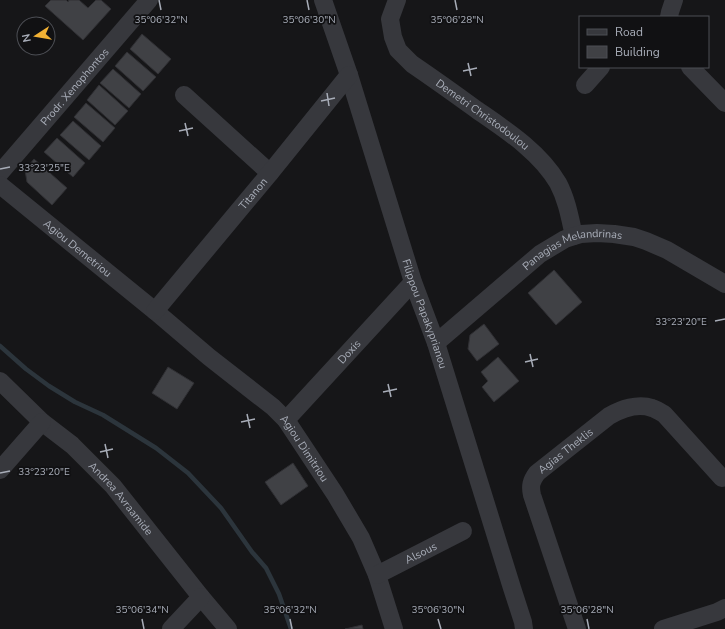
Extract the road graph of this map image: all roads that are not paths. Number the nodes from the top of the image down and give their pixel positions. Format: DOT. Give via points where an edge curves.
graph roads {
  1 [pos="149,0"];
  2 [pos="323,0"];
  3 [pos="397,0"];
  4 [pos="674,0"];
  5 [pos="669,16"];
  6 [pos="600,68"];
  7 [pos="691,68"];
  8 [pos="349,75"];
  9 [pos="585,85"];
  10 [pos="184,95"];
  11 [pos="725,103"];
  12 [pos="0,173"];
  13 [pos="270,174"];
  14 [pos="0,185"];
  15 [pos="574,236"];
  16 [pos="413,282"];
  17 [pos="725,284"];
  18 [pos="155,311"];
  19 [pos="436,343"];
  20 [pos="0,381"];
  21 [pos="286,420"];
  22 [pos="42,422"];
  23 [pos="0,470"];
  24 [pos="722,478"];
  25 [pos="463,531"];
  26 [pos="377,575"];
  27 [pos="201,597"];
  28 [pos="725,608"];
  29 [pos="171,629"];
  30 [pos="228,629"];
  31 [pos="394,629"];
  32 [pos="524,629"];
  33 [pos="577,629"];
  34 [pos="663,629"];
  1 -- 12 [label="street, Prodr. Xenophontos"];
  2 -- 8 [label="street, Filippou Papakyprianou"];
  3 -- 15 [label="street, Demetri Christodoulou" via="390,19 398,50 412,64 512,134 542,163 558,184 564,197"];
  4 -- 5 [label="street"];
  6 -- 9 [label="street"];
  7 -- 11 [label="street"];
  8 -- 13 [label="street, Titanon"];
  8 -- 16 [label="street, Filippou Papakyprianou"];
  10 -- 13 [label="street"];
  13 -- 18 [label="street, Titanon"];
  14 -- 18 [label="street, Agiou Demetriou"];
  15 -- 17 [label="street, Panagias Melandrinas" via="609,233 646,240"];
  15 -- 19 [label="street, Panagias Melandrinas" via="540,254"];
  16 -- 19 [label="street, Filippou Papakyprianou"];
  16 -- 21 [label="street, Doxis"];
  18 -- 21 [label="street, Agiou Dimitriou"];
  19 -- 32 [label="street, Filippou Papakyprianou"];
  20 -- 22 [label="street, Andrea Avraamide"];
  21 -- 26 [label="street, Agiou Dimitriou" via="349,517"];
  22 -- 23 [label="street"];
  22 -- 27 [label="street, Andrea Avraamide" via="72,445 113,486"];
  24 -- 33 [label="street, Agias Theklis" via="664,414 644,407 615,412 537,473 530,488"];
  25 -- 26 [label="street, Alsous"];
  26 -- 31 [label="street, Agiou Dimitriou"];
  27 -- 29 [label="street"];
  27 -- 30 [label="street, Andrea Avraamide"];
  28 -- 34 [label="street"];
}
